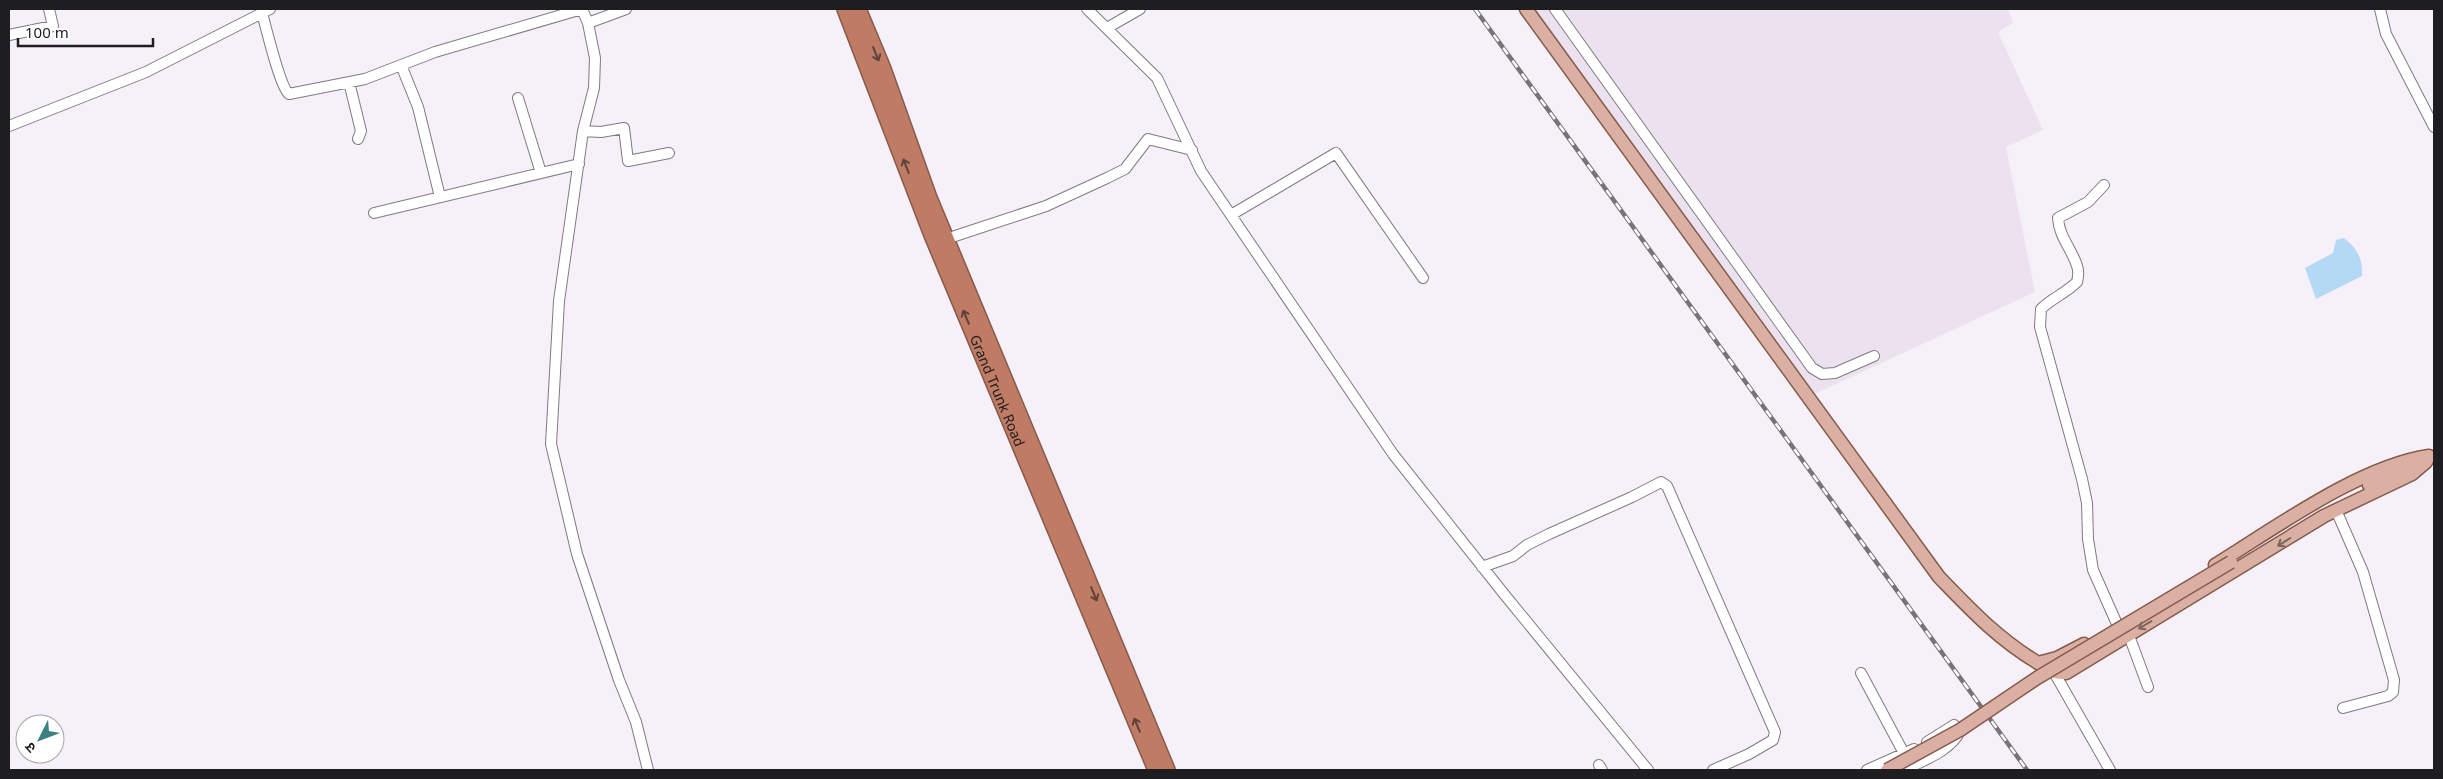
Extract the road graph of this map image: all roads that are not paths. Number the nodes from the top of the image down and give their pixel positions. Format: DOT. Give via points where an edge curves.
graph roads {
  1 [pos="49,9"];
  2 [pos="582,9"];
  3 [pos="626,9"];
  4 [pos="844,9"];
  5 [pos="858,9"];
  6 [pos="1087,9"];
  7 [pos="1140,9"];
  8 [pos="1526,9"];
  9 [pos="1555,9"];
  10 [pos="2380,9"];
  11 [pos="266,11"];
  12 [pos="588,23"];
  13 [pos="1107,28"];
  14 [pos="9,35"];
  15 [pos="401,66"];
  16 [pos="349,82"];
  17 [pos="518,98"];
  18 [pos="9,126"];
  19 [pos="2434,127"];
  20 [pos="583,131"];
  21 [pos="358,139"];
  22 [pos="1192,150"];
  23 [pos="669,153"];
  24 [pos="579,164"];
  25 [pos="541,173"];
  26 [pos="2104,185"];
  27 [pos="440,197"];
  28 [pos="374,213"];
  29 [pos="1231,215"];
  30 [pos="946,239"];
  31 [pos="1423,278"];
  32 [pos="1874,356"];
  33 [pos="2432,454"];
  34 [pos="2336,510"];
  35 [pos="1482,567"];
  36 [pos="2117,624"];
  37 [pos="2126,636"];
  38 [pos="2038,663"];
  39 [pos="1861,673"];
  40 [pos="2055,674"];
  41 [pos="2148,687"];
  42 [pos="2343,708"];
  43 [pos="1904,754"];
  44 [pos="1913,768"];
  45 [pos="648,770"];
  46 [pos="1156,770"];
  47 [pos="1168,770"];
  48 [pos="1648,770"];
  49 [pos="1713,770"];
  50 [pos="1868,770"];
  51 [pos="1887,770"];
  52 [pos="2110,770"];
  1 -- 14 [label="street" via="53,26"];
  2 -- 12 [label="street"];
  2 -- 15 [label="street" via="436,52"];
  3 -- 12 [label="street"];
  46 -- 4 [label="highway, Grand Trunk Road, one-way" via="932,235"];
  5 -- 30 [label="highway, Grand Trunk Road, one-way"];
  6 -- 13 [label="street"];
  7 -- 13 [label="street"];
  8 -- 38 [label="main road" via="1939,577 1985,625"];
  9 -- 32 [label="street" via="1812,368 1822,374 1835,373"];
  10 -- 19 [label="street" via="2386,34"];
  11 -- 16 [label="street" via="286,92"];
  11 -- 18 [label="street" via="146,72"];
  12 -- 20 [label="street" via="595,58 594,88"];
  13 -- 22 [label="street" via="1157,78"];
  15 -- 16 [label="street"];
  15 -- 27 [label="street" via="418,107"];
  16 -- 21 [label="street" via="362,131"];
  17 -- 25 [label="street"];
  20 -- 23 [label="street" via="624,128 628,160"];
  20 -- 24 [label="street"];
  22 -- 29 [label="street" via="1201,171"];
  22 -- 30 [label="street" via="1148,140 1125,168 1107,178 1046,206"];
  24 -- 25 [label="street"];
  24 -- 45 [label="street" via="559,301 551,444 577,554 636,722"];
  25 -- 27 [label="street"];
  26 -- 36 [label="street" via="2088,202 2058,218 2064,242 2078,267 2078,282 2041,309 2040,327 2082,479 2093,570"];
  27 -- 28 [label="street"];
  29 -- 31 [label="street" via="1336,153"];
  29 -- 35 [label="street" via="1393,454"];
  30 -- 47 [label="highway, Grand Trunk Road, one-way"];
  33 -- 34 [label="main road" via="2412,474"];
  33 -- 36 [label="main road" via="2397,462 2350,485"];
  33 -- 51 [label="main road, bridge" via="2339,498 2037,678 1960,730"];
  34 -- 37 [label="main road, one-way"];
  34 -- 42 [label="street" via="2363,572 2394,680 2393,692 2388,696"];
  35 -- 48 [label="street"];
  35 -- 49 [label="street" via="1512,556 1549,534 1661,482 1667,486 1774,732 1773,740"];
  36 -- 37 [label="street"];
  36 -- 38 [label="main road" via="2057,658"];
  37 -- 40 [label="main road" via="2066,673"];
  37 -- 41 [label="street" via="2131,641"];
  38 -- 40 [label="main road"];
  39 -- 43 [label="street"];
  40 -- 52 [label="street"];
  43 -- 44 [label="street"];
  43 -- 44 [label="street" via="1954,725 1958,727 1959,735 1950,744"];
  43 -- 50 [label="street"];
}
